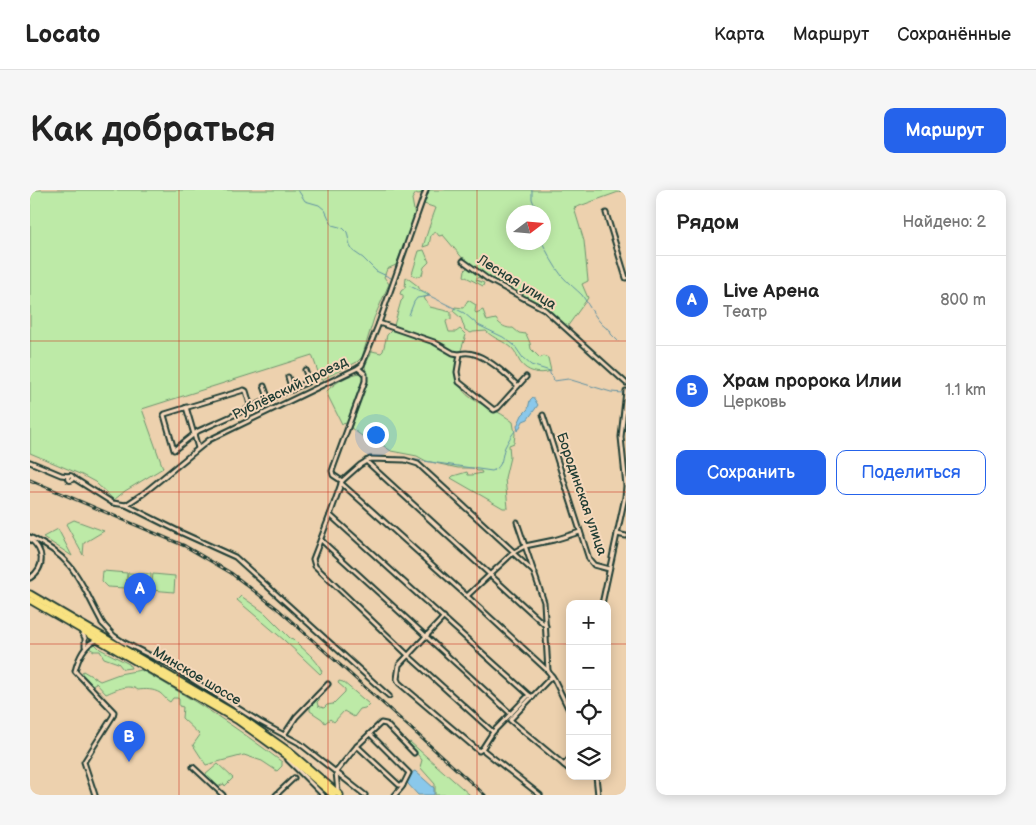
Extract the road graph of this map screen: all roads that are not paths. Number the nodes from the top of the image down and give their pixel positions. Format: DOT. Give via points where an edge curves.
graph roads {
  1 [pos="426,190"];
  2 [pos="606,213"];
  3 [pos="462,261"];
  4 [pos="626,278"];
  5 [pos="379,323"];
  6 [pos="460,354"];
  7 [pos="358,368"];
  8 [pos="305,370"];
  9 [pos="288,377"];
  10 [pos="526,377"];
  11 [pos="626,382"];
  12 [pos="264,386"];
  13 [pos="518,386"];
  14 [pos="292,390"];
  15 [pos="626,391"];
  16 [pos="269,400"];
  17 [pos="186,408"];
  18 [pos="251,408"];
  19 [pos="625,412"];
  20 [pos="543,415"];
  21 [pos="194,435"];
  22 [pos="198,448"];
  23 [pos="366,461"];
  24 [pos="30,462"];
  25 [pos="341,482"];
  26 [pos="126,505"];
  27 [pos="330,515"];
  28 [pos="517,522"];
  29 [pos="580,532"];
  30 [pos="617,534"];
  31 [pos="626,536"];
  32 [pos="30,537"];
  33 [pos="321,540"];
  34 [pos="525,546"];
  35 [pos="514,553"];
  36 [pos="609,569"];
  37 [pos="535,574"];
  38 [pos="490,575"];
  39 [pos="30,578"];
  40 [pos="30,594"];
  41 [pos="467,596"];
  42 [pos="30,600"];
  43 [pos="603,600"];
  44 [pos="444,617"];
  45 [pos="102,623"];
  46 [pos="546,626"];
  47 [pos="81,630"];
  48 [pos="426,636"];
  49 [pos="98,640"];
  50 [pos="85,649"];
  51 [pos="409,655"];
  52 [pos="138,656"];
  53 [pos="548,671"];
  54 [pos="552,676"];
  55 [pos="328,684"];
  56 [pos="388,696"];
  57 [pos="531,696"];
  58 [pos="566,704"];
  59 [pos="511,714"];
  60 [pos="493,732"];
  61 [pos="370,734"];
  62 [pos="284,735"];
  63 [pos="357,746"];
  64 [pos="482,749"];
  65 [pos="280,751"];
  66 [pos="414,753"];
  67 [pos="566,763"];
  68 [pos="292,764"];
  69 [pos="564,765"];
  70 [pos="194,767"];
  71 [pos="336,772"];
  72 [pos="294,778"];
  73 [pos="596,780"];
  74 [pos="309,782"];
  75 [pos="403,785"];
  76 [pos="337,794"];
  77 [pos="95,795"];
  78 [pos="223,795"];
  79 [pos="276,795"];
  80 [pos="323,795"];
  81 [pos="364,795"];
  82 [pos="395,795"];
  83 [pos="540,795"];
  84 [pos="598,795"];
  1 -- 5 [label="street, Рублёвский проезд"];
  2 -- 4 [label="street"];
  3 -- 11 [label="street, Лесная улица" via="489,280 544,309"];
  5 -- 6 [label="street"];
  5 -- 7 [label="street, Рублёвский проезд"];
  6 -- 13 [label="street" via="464,352 486,359"];
  6 -- 13 [label="street" via="459,382 492,409 498,408"];
  7 -- 22 [label="street, Рублёвский проезд"];
  7 -- 25 [label="street" via="365,374 365,381 332,471"];
  8 -- 14 [label="street" via="308,382"];
  9 -- 14 [label="street"];
  10 -- 13 [label="street"];
  12 -- 16 [label="street"];
  14 -- 16 [label="street"];
  15 -- 19 [label="street"];
  16 -- 18 [label="street"];
  17 -- 18 [label="street" via="244,390"];
  17 -- 21 [label="street"];
  17 -- 21 [label="street" via="164,416 174,450"];
  18 -- 21 [label="street"];
  19 -- 30 [label="street" via="621,437 626,486"];
  20 -- 29 [label="street, Бородинская улица"];
  21 -- 22 [label="street"];
  22 -- 26 [label="street, Рублёвский проезд"];
  23 -- 25 [label="street"];
  23 -- 35 [label="street" via="405,460 418,464"];
  23 -- 38 [label="street"];
  24 -- 26 [label="street" via="92,488 113,503"];
  25 -- 27 [label="street"];
  25 -- 41 [label="street"];
  26 -- 56 [label="street" via="235,557"];
  27 -- 33 [label="street"];
  27 -- 44 [label="street"];
  28 -- 34 [label="street"];
  29 -- 34 [label="street"];
  29 -- 36 [label="street, Бородинская улица" via="590,562"];
  30 -- 31 [label="street"];
  30 -- 36 [label="street"];
  32 -- 39 [label="street" via="42,557 39,569"];
  32 -- 45 [label="street" via="62,557 75,571"];
  33 -- 48 [label="street"];
  33 -- 51 [label="street" via="313,558 315,566"];
  34 -- 35 [label="street"];
  34 -- 37 [label="street"];
  35 -- 37 [label="street"];
  35 -- 38 [label="street"];
  36 -- 43 [label="street"];
  37 -- 46 [label="street" via="544,602"];
  38 -- 41 [label="street"];
  38 -- 46 [label="street"];
  40 -- 52 [label="highway, Минское шоссе"];
  41 -- 53 [label="street"];
  42 -- 47 [label="highway, Минское шоссе"];
  44 -- 48 [label="street"];
  44 -- 57 [label="street"];
  45 -- 52 [label="street" via="112,637"];
  45 -- 62 [label="street" via="114,636"];
  46 -- 53 [label="street"];
  47 -- 49 [label="highway, Минское шоссе"];
  47 -- 50 [label="street"];
  48 -- 51 [label="street"];
  48 -- 59 [label="street"];
  49 -- 50 [label="street" via="92,641"];
  49 -- 65 [label="highway, Минское шоссе" via="225,713"];
  50 -- 77 [label="street" via="75,671 114,712 84,762"];
  51 -- 60 [label="street"];
  51 -- 64 [label="street" via="399,665 399,683 478,751"];
  52 -- 76 [label="highway, Минское шоссе" via="257,728 295,756"];
  53 -- 54 [label="street"];
  54 -- 57 [label="street"];
  54 -- 58 [label="street"];
  55 -- 62 [label="street" via="296,717"];
  57 -- 59 [label="street"];
  57 -- 69 [label="street" via="510,720"];
  59 -- 60 [label="street"];
  60 -- 64 [label="street"];
  61 -- 63 [label="street"];
  61 -- 66 [label="street" via="380,724 386,724"];
  61 -- 75 [label="street" via="409,773"];
  62 -- 71 [label="street"];
  63 -- 71 [label="street"];
  63 -- 75 [label="street"];
  64 -- 83 [label="street"];
  65 -- 68 [label="street"];
  65 -- 76 [label="highway, Минское шоссе"];
  67 -- 69 [label="street"];
  68 -- 72 [label="street"];
  68 -- 74 [label="street"];
  70 -- 78 [label="street"];
  71 -- 76 [label="street"];
  71 -- 81 [label="street"];
  72 -- 74 [label="street" via="302,777"];
  72 -- 79 [label="street"];
  73 -- 84 [label="street"];
  74 -- 80 [label="street"];
  75 -- 82 [label="street"];
}
